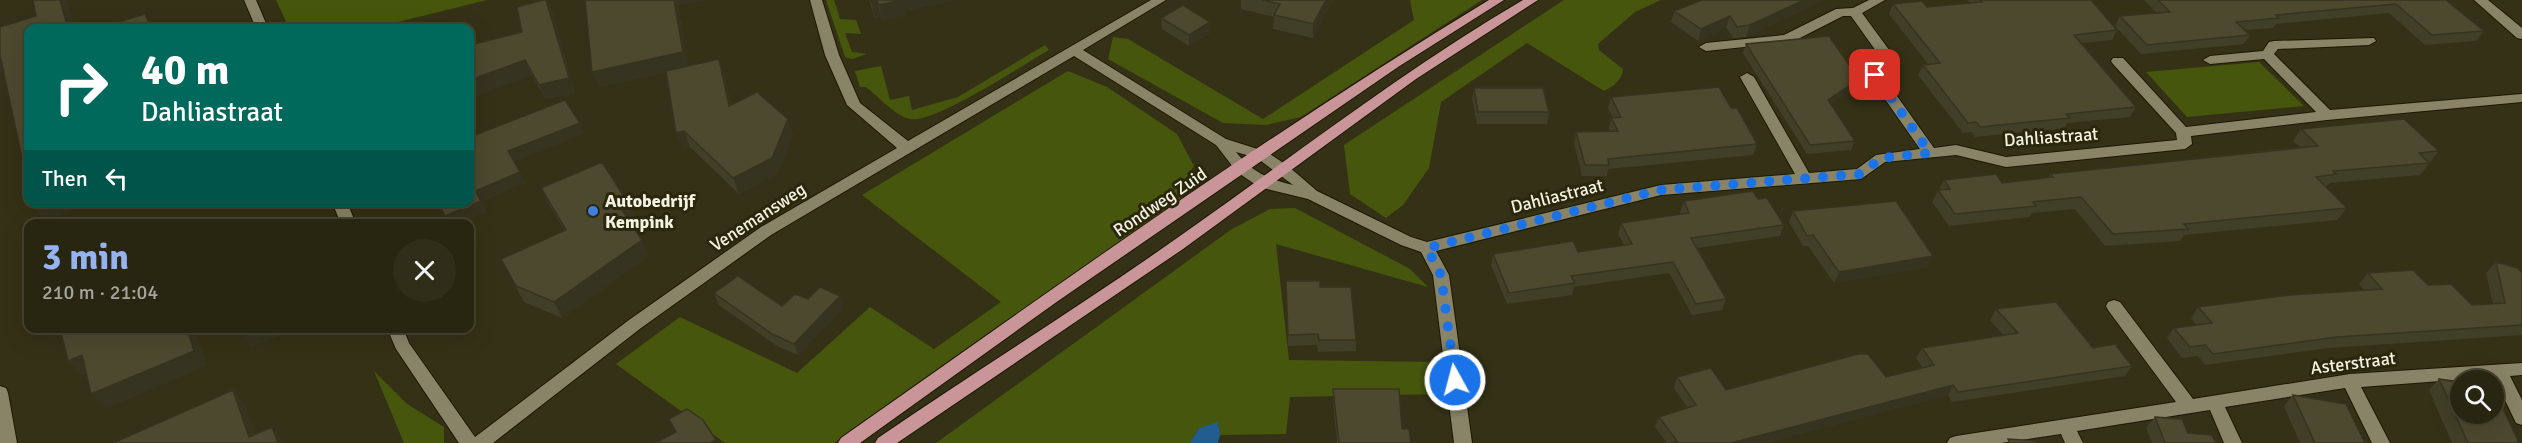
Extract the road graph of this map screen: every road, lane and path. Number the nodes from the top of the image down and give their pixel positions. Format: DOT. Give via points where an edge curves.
graph roads {
  1 [pos="250,0"];
  2 [pos="816,0"];
  3 [pos="1160,0"];
  4 [pos="1498,0"];
  5 [pos="1532,0"];
  6 [pos="1879,0"];
  7 [pos="2480,0"];
  8 [pos="1855,12"];
  9 [pos="260,24"];
  10 [pos="2522,35"];
  11 [pos="2369,40"];
  12 [pos="1706,47"];
  13 [pos="1075,51"];
  14 [pos="2267,55"];
  15 [pos="2210,60"];
  16 [pos="2118,61"];
  17 [pos="1747,77"];
  18 [pos="2522,98"];
  19 [pos="2327,115"];
  20 [pos="2183,132"];
  21 [pos="1221,142"];
  22 [pos="907,148"];
  23 [pos="1930,153"];
  24 [pos="1262,155"];
  25 [pos="1242,169"];
  26 [pos="1283,169"];
  27 [pos="1805,179"];
  28 [pos="1264,183"];
  29 [pos="1312,195"];
  30 [pos="1427,248"];
  31 [pos="2114,306"];
  32 [pos="397,333"];
  33 [pos="2522,369"];
  34 [pos="2499,370"];
  35 [pos="2450,374"];
  36 [pos="2504,380"];
  37 [pos="2350,381"];
  38 [pos="0,393"];
  39 [pos="2215,404"];
  40 [pos="2189,407"];
  41 [pos="2522,418"];
  42 [pos="2065,425"];
  43 [pos="8,443"];
  44 [pos="469,443"];
  45 [pos="480,443"];
  46 [pos="847,443"];
  47 [pos="884,443"];
  48 [pos="1463,443"];
  49 [pos="1956,443"];
  50 [pos="2074,443"];
  51 [pos="2233,443"];
  52 [pos="2381,443"];
  1 -- 9 [label="street"];
  2 -- 22 [label="street" via="832,54 854,105"];
  3 -- 13 [label="street, Venemansweg"];
  4 -- 24 [label="main road, Rondweg Zuid" via="1394,64"];
  5 -- 26 [label="main road" via="1493,22"];
  6 -- 8 [label="street"];
  7 -- 10 [label="street"];
  8 -- 12 [label="street" via="1841,12 1787,39"];
  8 -- 23 [label="street" via="1888,58 1875,75"];
  11 -- 14 [label="street" via="2274,45"];
  13 -- 21 [label="street"];
  13 -- 22 [label="street, Venemansweg"];
  14 -- 15 [label="street"];
  14 -- 19 [label="street"];
  16 -- 20 [label="street"];
  17 -- 27 [label="street"];
  18 -- 19 [label="street"];
  19 -- 20 [label="street"];
  20 -- 23 [label="street, Dahliastraat" via="2185,144 2006,162 1956,150"];
  21 -- 24 [label="street"];
  21 -- 25 [label="street"];
  22 -- 45 [label="street, Venemansweg" via="766,231 635,324"];
  23 -- 27 [label="street, Dahliastraat" via="1881,158 1861,174"];
  24 -- 25 [label="main road, Rondweg Zuid"];
  24 -- 26 [label="street"];
  25 -- 28 [label="street"];
  25 -- 46 [label="main road, Rondweg Zuid" via="1052,297"];
  26 -- 28 [label="main road"];
  26 -- 29 [label="street"];
  27 -- 30 [label="street, Dahliastraat" via="1660,190"];
  28 -- 29 [label="street"];
  28 -- 47 [label="main road"];
  29 -- 30 [label="street"];
  30 -- 48 [label="street" via="1441,275"];
  31 -- 40 [label="street"];
  32 -- 44 [label="street"];
  33 -- 34 [label="street, Asterstraat"];
  35 -- 37 [label="street, Asterstraat"];
  36 -- 41 [label="street"];
  37 -- 39 [label="street, Asterstraat"];
  37 -- 52 [label="street"];
  38 -- 43 [label="street"];
  39 -- 40 [label="street, Asterstraat"];
  39 -- 51 [label="street"];
  40 -- 42 [label="street, Asterstraat"];
  42 -- 49 [label="street, Asterstraat"];
  42 -- 50 [label="street"];
}
